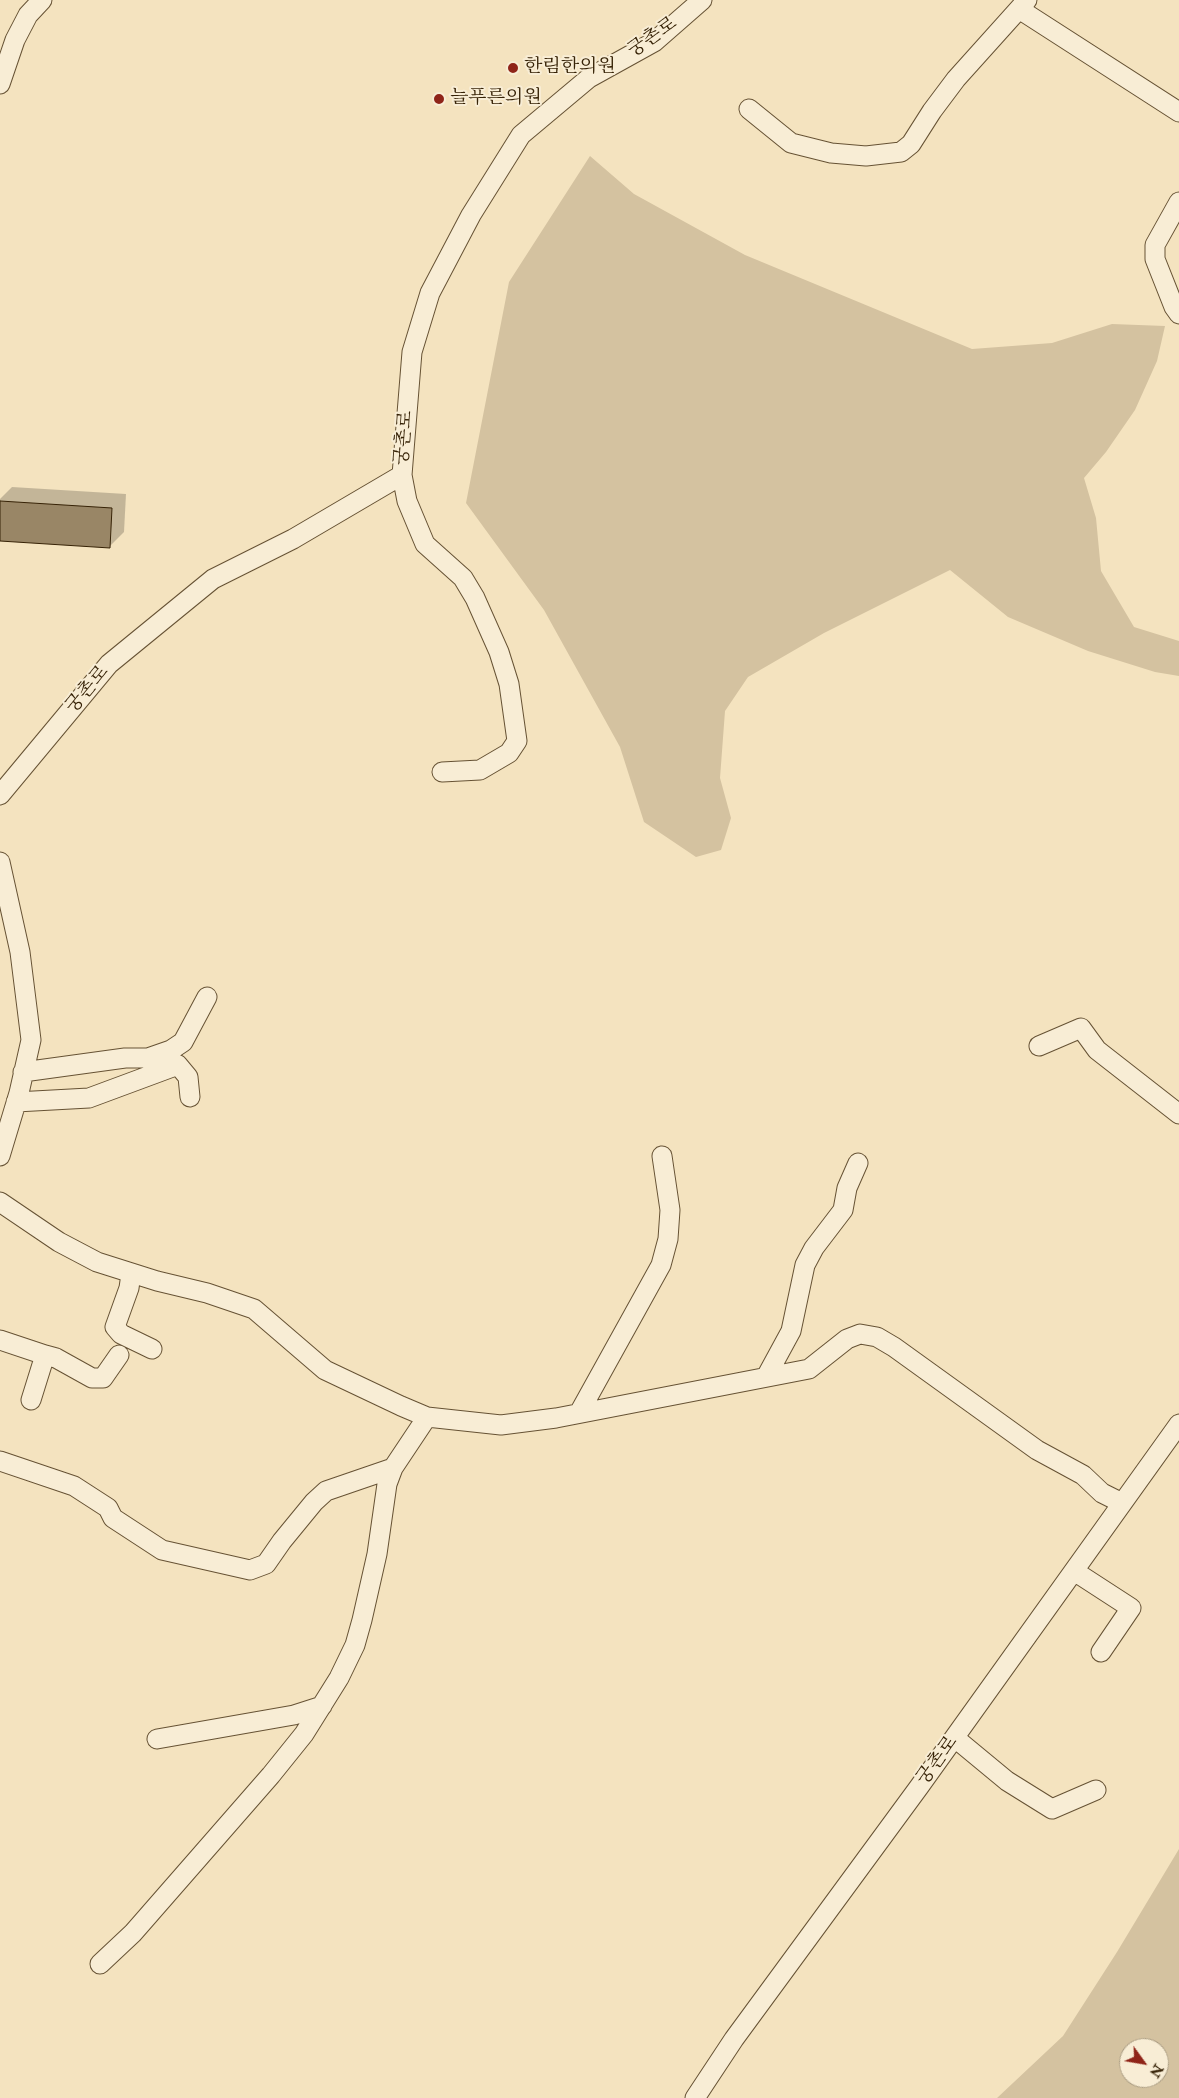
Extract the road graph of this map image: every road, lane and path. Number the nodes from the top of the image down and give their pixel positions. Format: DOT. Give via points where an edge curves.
graph roads {
  1 [pos="42,0"];
  2 [pos="702,0"];
  3 [pos="1023,5"];
  4 [pos="0,84"];
  5 [pos="749,108"];
  6 [pos="1179,112"];
  7 [pos="1179,202"];
  8 [pos="1179,314"];
  9 [pos="402,475"];
  10 [pos="442,772"];
  11 [pos="0,795"];
  12 [pos="0,862"];
  13 [pos="207,997"];
  14 [pos="1039,1046"];
  15 [pos="23,1072"];
  16 [pos="190,1097"];
  17 [pos="16,1102"];
  18 [pos="1179,1114"];
  19 [pos="0,1156"];
  20 [pos="662,1156"];
  21 [pos="858,1162"];
  22 [pos="0,1202"];
  23 [pos="131,1274"];
  24 [pos="0,1340"];
  25 [pos="152,1350"];
  26 [pos="45,1355"];
  27 [pos="119,1355"];
  28 [pos="766,1377"];
  29 [pos="31,1400"];
  30 [pos="579,1413"];
  31 [pos="427,1417"];
  32 [pos="1179,1424"];
  33 [pos="0,1460"];
  34 [pos="393,1468"];
  35 [pos="1122,1503"];
  36 [pos="1074,1570"];
  37 [pos="1100,1652"];
  38 [pos="322,1706"];
  39 [pos="954,1738"];
  40 [pos="157,1739"];
  41 [pos="1096,1790"];
  42 [pos="100,1964"];
  43 [pos="695,2098"];
  1 -- 4 [label="street" via="28,14 14,40"];
  2 -- 9 [label="street, 궁촌로" via="654,42 589,78 521,135 471,215 430,293 412,352"];
  3 -- 5 [label="street" via="956,79 911,144 901,152 866,156 791,143"];
  3 -- 6 [label="street"];
  7 -- 8 [label="street" via="1155,245 1155,259"];
  9 -- 10 [label="street" via="407,501 425,544 462,578 475,598 499,652 509,684 515,722 517,742 508,753 480,770"];
  9 -- 11 [label="street, 궁촌로" via="293,539 213,579 109,664"];
  12 -- 15 [label="street" via="20,952 31,1040"];
  13 -- 15 [label="street" via="183,1042 171,1050 148,1058 125,1058"];
  14 -- 18 [label="street" via="1081,1028 1097,1050"];
  15 -- 17 [label="street"];
  16 -- 17 [label="street" via="188,1077 178,1065 89,1098"];
  17 -- 19 [label="street"];
  20 -- 30 [label="street" via="670,1210 668,1239 660,1264"];
  21 -- 28 [label="street" via="847,1188 843,1210 805,1265 791,1331"];
  22 -- 23 [label="street" via="58,1242 97,1262"];
  23 -- 25 [label="street" via="115,1327 121,1334"];
  23 -- 31 [label="street" via="207,1293 254,1309 325,1370"];
  24 -- 26 [label="street"];
  26 -- 27 [label="street" via="92,1378 103,1378"];
  26 -- 29 [label="street"];
  28 -- 30 [label="street"];
  28 -- 35 [label="street" via="809,1369 847,1339 860,1334 877,1337 1037,1450 1083,1474 1102,1494"];
  30 -- 31 [label="street" via="501,1425"];
  31 -- 34 [label="street"];
  32 -- 35 [label="street, 궁촌로"];
  33 -- 34 [label="street" via="74,1486 108,1508 113,1518 162,1550 250,1570 266,1564 288,1533 326,1491"];
  34 -- 38 [label="street" via="386,1484 376,1554 355,1645"];
  35 -- 36 [label="street, 궁촌로"];
  36 -- 37 [label="street" via="1131,1608"];
  36 -- 39 [label="street, 궁촌로"];
  38 -- 40 [label="street" via="294,1715"];
  38 -- 42 [label="street" via="304,1734 222,1832 133,1933"];
  39 -- 41 [label="street" via="1007,1781 1052,1809"];
  39 -- 43 [label="street, 궁촌로" via="734,2038"];
}
